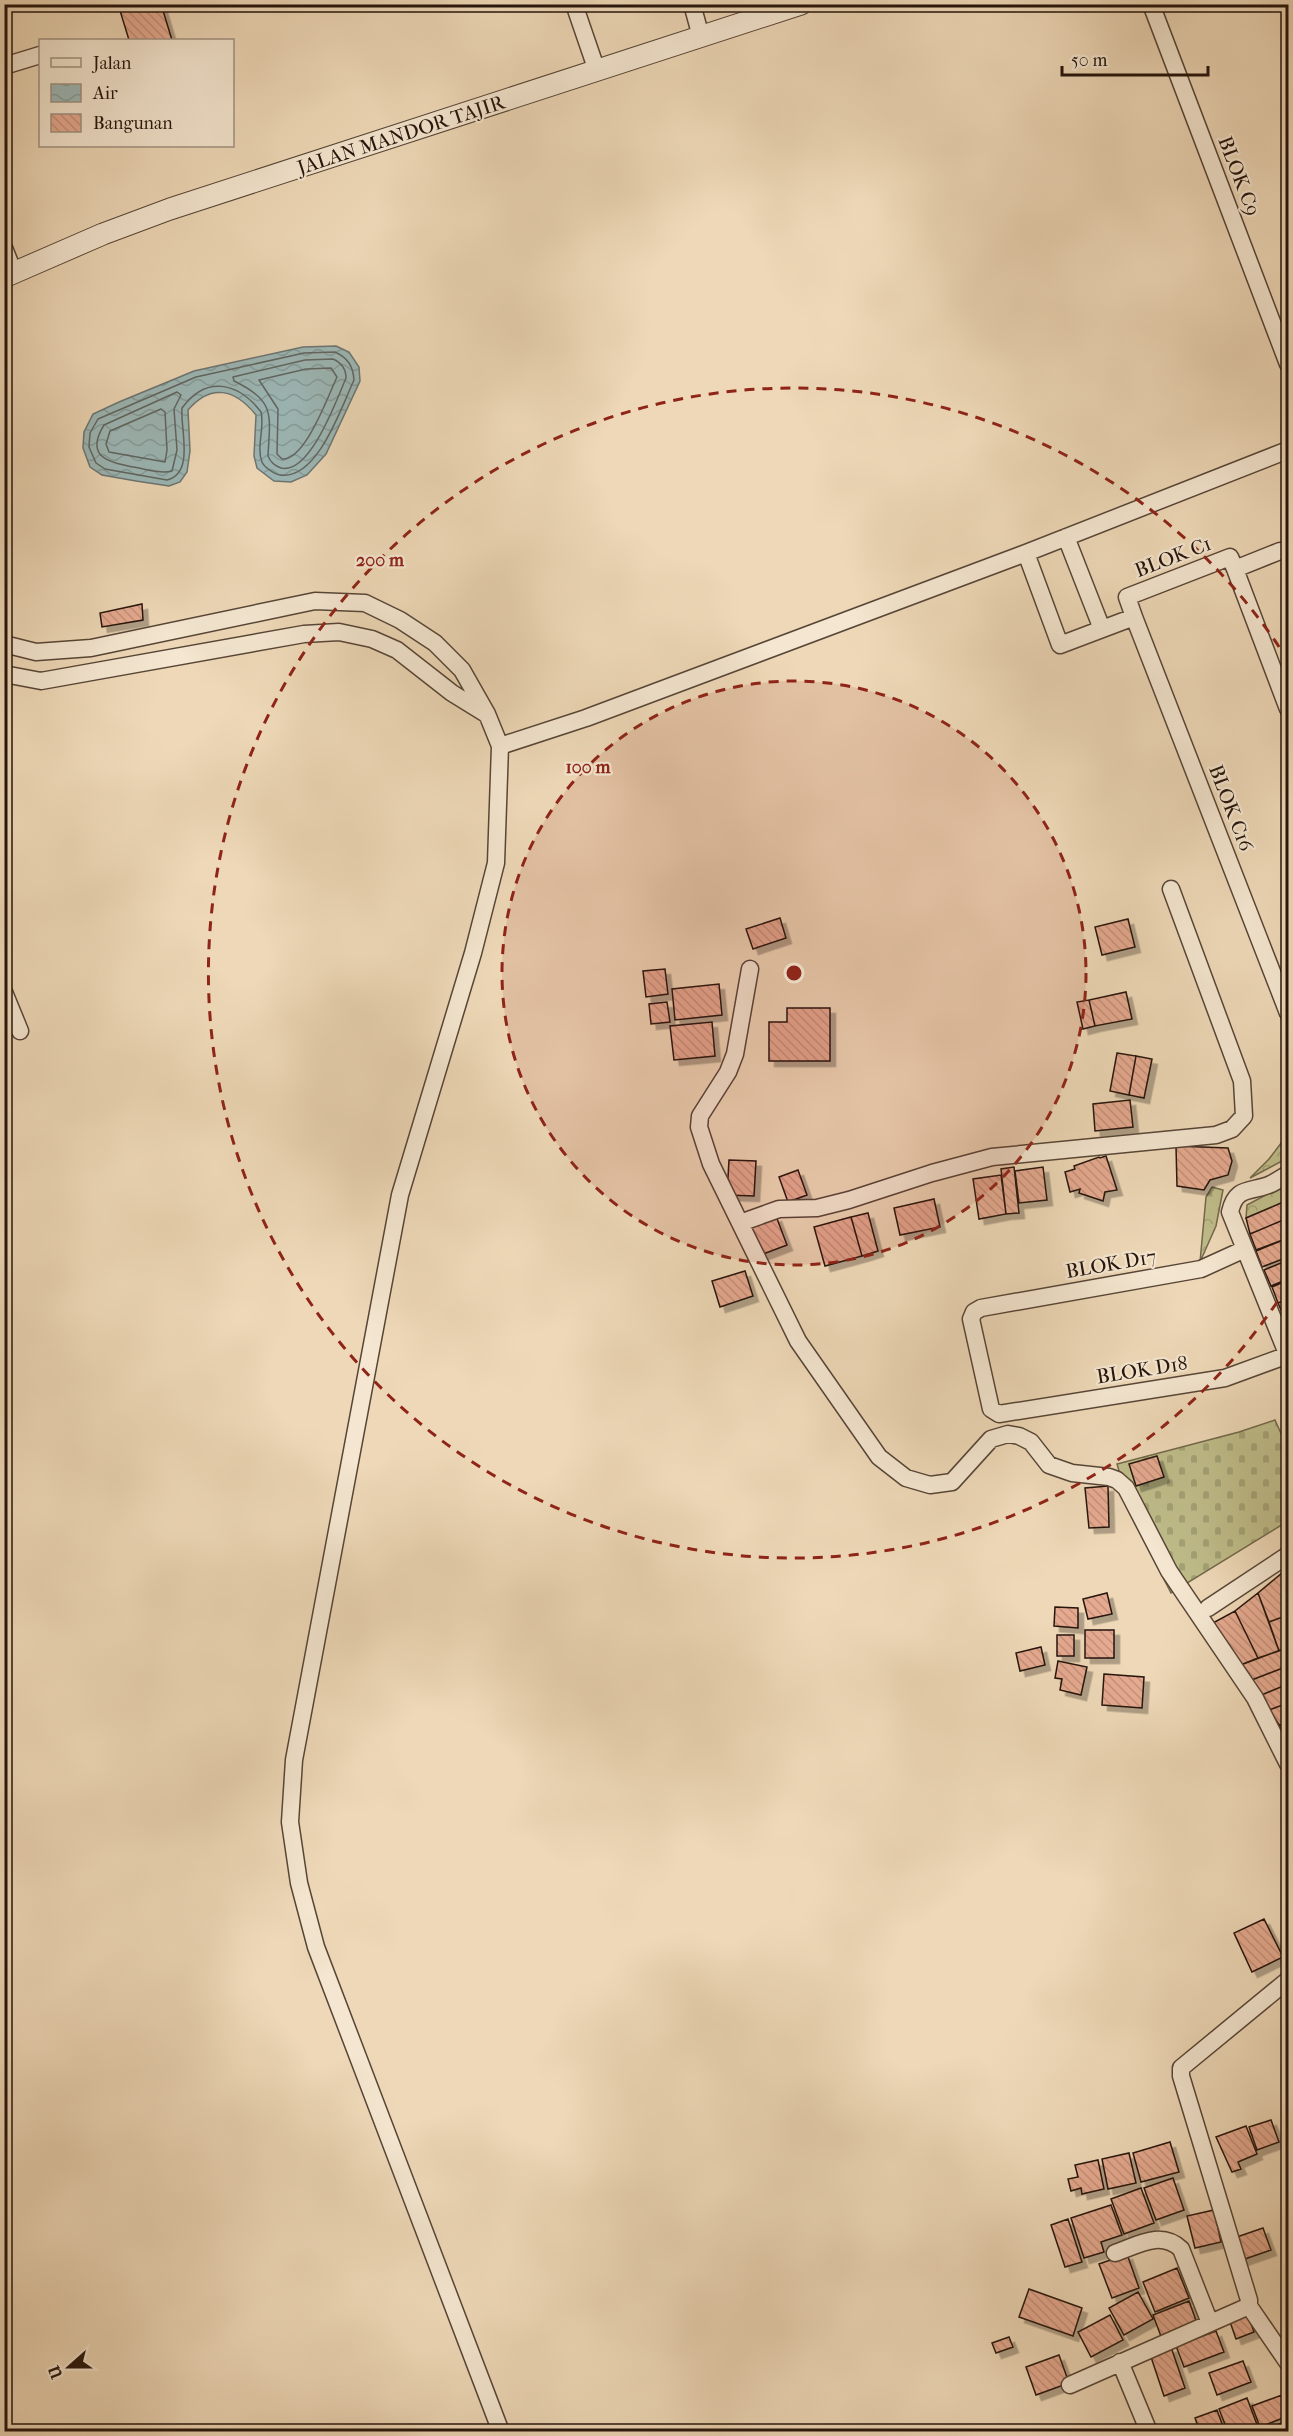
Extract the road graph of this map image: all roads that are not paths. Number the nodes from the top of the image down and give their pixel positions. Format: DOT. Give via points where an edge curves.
graph roads {
  1 [pos="574,4"];
  2 [pos="692,4"];
  3 [pos="801,4"];
  4 [pos="1151,4"];
  5 [pos="701,37"];
  6 [pos="39,55"];
  7 [pos="4,66"];
  8 [pos="597,71"];
  9 [pos="4,248"];
  10 [pos="9,275"];
  11 [pos="1288,363"];
  12 [pos="1288,450"];
  13 [pos="1066,537"];
  14 [pos="1280,551"];
  15 [pos="1026,553"];
  16 [pos="1235,569"];
  17 [pos="1134,617"];
  18 [pos="1102,629"];
  19 [pos="4,644"];
  20 [pos="4,674"];
  21 [pos="1288,709"];
  22 [pos="487,714"];
  23 [pos="500,746"];
  24 [pos="1171,889"];
  25 [pos="750,969"];
  26 [pos="4,992"];
  27 [pos="1288,1013"];
  28 [pos="20,1031"];
  29 [pos="1288,1174"];
  30 [pos="740,1223"];
  31 [pos="1245,1249"];
  32 [pos="1288,1355"];
  33 [pos="999,1414"];
  34 [pos="1288,1555"];
  35 [pos="1208,1608"];
  36 [pos="1288,1764"];
  37 [pos="1288,1980"];
  38 [pos="1115,2253"];
  39 [pos="1249,2306"];
  40 [pos="1210,2323"];
  41 [pos="1120,2362"];
  42 [pos="1288,2364"];
  43 [pos="1070,2385"];
  44 [pos="501,2432"];
  45 [pos="1149,2432"];
  1 -- 8 [label="street"];
  2 -- 5 [label="street"];
  3 -- 5 [label="street, JALAN MANDOR TAJIR"];
  4 -- 11 [label="street, BLOK C9"];
  5 -- 8 [label="street, JALAN MANDOR TAJIR"];
  6 -- 7 [label="street"];
  8 -- 10 [label="street, JALAN MANDOR TAJIR" via="170,209"];
  9 -- 10 [label="street"];
  12 -- 13 [label="street"];
  13 -- 15 [label="street"];
  13 -- 18 [label="street"];
  14 -- 16 [label="street, BLOK C1"];
  15 -- 18 [label="street" via="1060,645"];
  15 -- 23 [label="street" via="586,718"];
  16 -- 17 [label="street, BLOK C1" via="1230,557 1127,597"];
  16 -- 21 [label="street"];
  17 -- 18 [label="street"];
  17 -- 27 [label="street, BLOK C16"];
  19 -- 22 [label="street" via="36,652 91,648 315,601 365,603 435,643 462,670"];
  20 -- 22 [label="street" via="41,681 304,634 339,632 372,639 397,650 457,697"];
  22 -- 23 [label="street"];
  23 -- 44 [label="street" via="496,863 400,1195 294,1760 290,1822 299,1883 316,1947"];
  24 -- 30 [label="street" via="1242,1081 1244,1116 1232,1129 1194,1138 992,1157 849,1200 817,1208 779,1209"];
  25 -- 30 [label="street" via="735,1054 700,1116 699,1127 711,1164"];
  26 -- 28 [label="street"];
  29 -- 31 [label="street" via="1271,1184 1242,1192 1233,1200 1230,1212"];
  30 -- 36 [label="street" via="798,1341 879,1457 906,1478 930,1485 952,1482 991,1439 1008,1434 1031,1442 1049,1465 1072,1473 1109,1477 1126,1488 1169,1571 1255,1698"];
  31 -- 32 [label="street"];
  31 -- 33 [label="street, BLOK D17" via="1201,1269 974,1312 971,1319 991,1409"];
  32 -- 33 [label="street, BLOK D18" via="1225,1378"];
  34 -- 35 [label="street"];
  37 -- 39 [label="street" via="1181,2068"];
  38 -- 40 [label="street" via="1158,2238 1173,2241 1181,2249"];
  39 -- 40 [label="street"];
  39 -- 42 [label="street"];
  40 -- 41 [label="street"];
  41 -- 43 [label="street"];
  41 -- 45 [label="street"];
}
